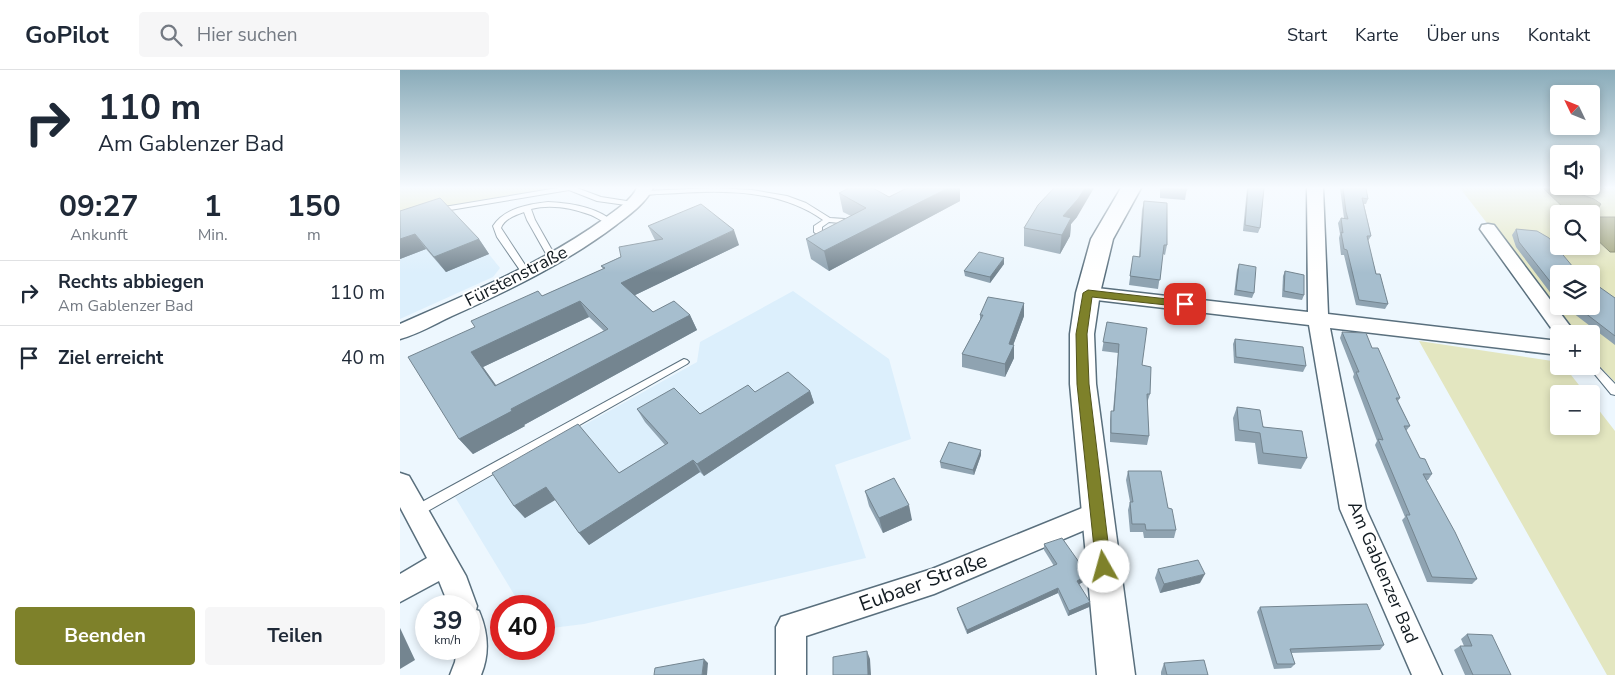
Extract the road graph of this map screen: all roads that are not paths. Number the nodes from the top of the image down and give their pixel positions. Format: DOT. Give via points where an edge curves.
graph roads {
  1 [pos="509,216"];
  2 [pos="530,216"];
  3 [pos="601,216"];
  4 [pos="617,216"];
  5 [pos="822,216"];
  6 [pos="1116,216"];
  7 [pos="1316,216"];
  8 [pos="828,220"];
  9 [pos="610,222"];
  10 [pos="1488,229"];
  11 [pos="553,259"];
  12 [pos="527,274"];
  13 [pos="1088,293"];
  14 [pos="1318,319"];
  15 [pos="1559,325"];
  16 [pos="400,332"];
  17 [pos="1550,347"];
  18 [pos="684,362"];
  19 [pos="1600,374"];
  20 [pos="1615,391"];
  21 [pos="400,483"];
  22 [pos="415,512"];
  23 [pos="1097,513"];
  24 [pos="444,562"];
  25 [pos="400,589"];
  26 [pos="459,595"];
  27 [pos="470,660"];
  28 [pos="465,675"];
  29 [pos="792,675"];
  30 [pos="1116,675"];
  31 [pos="1427,675"];
  1 -- 12 [label="lane" via="499,222 497,228"];
  2 -- 11 [label="lane"];
  3 -- 9 [label="lane"];
  4 -- 9 [label="street, Fürstenstraße"];
  5 -- 8 [label="lane"];
  6 -- 13 [label="street" via="1102,240"];
  7 -- 14 [label="street, Am Gablenzer Bad"];
  9 -- 11 [label="street, Fürstenstraße"];
  10 -- 15 [label="street"];
  11 -- 12 [label="street, Fürstenstraße"];
  12 -- 16 [label="street, Fürstenstraße"];
  13 -- 14 [label="street"];
  13 -- 23 [label="street" via="1082,334 1083,384"];
  14 -- 17 [label="street"];
  14 -- 31 [label="street, Am Gablenzer Bad" via="1353,509"];
  18 -- 22 [label="lane"];
  19 -- 20 [label="lane"];
  21 -- 22 [label="street"];
  22 -- 24 [label="street"];
  23 -- 29 [label="street, Eubaer Straße" via="934,581 791,627"];
  23 -- 30 [label="street"];
  24 -- 25 [label="street"];
  24 -- 26 [label="street"];
  27 -- 28 [label="street"];
}
